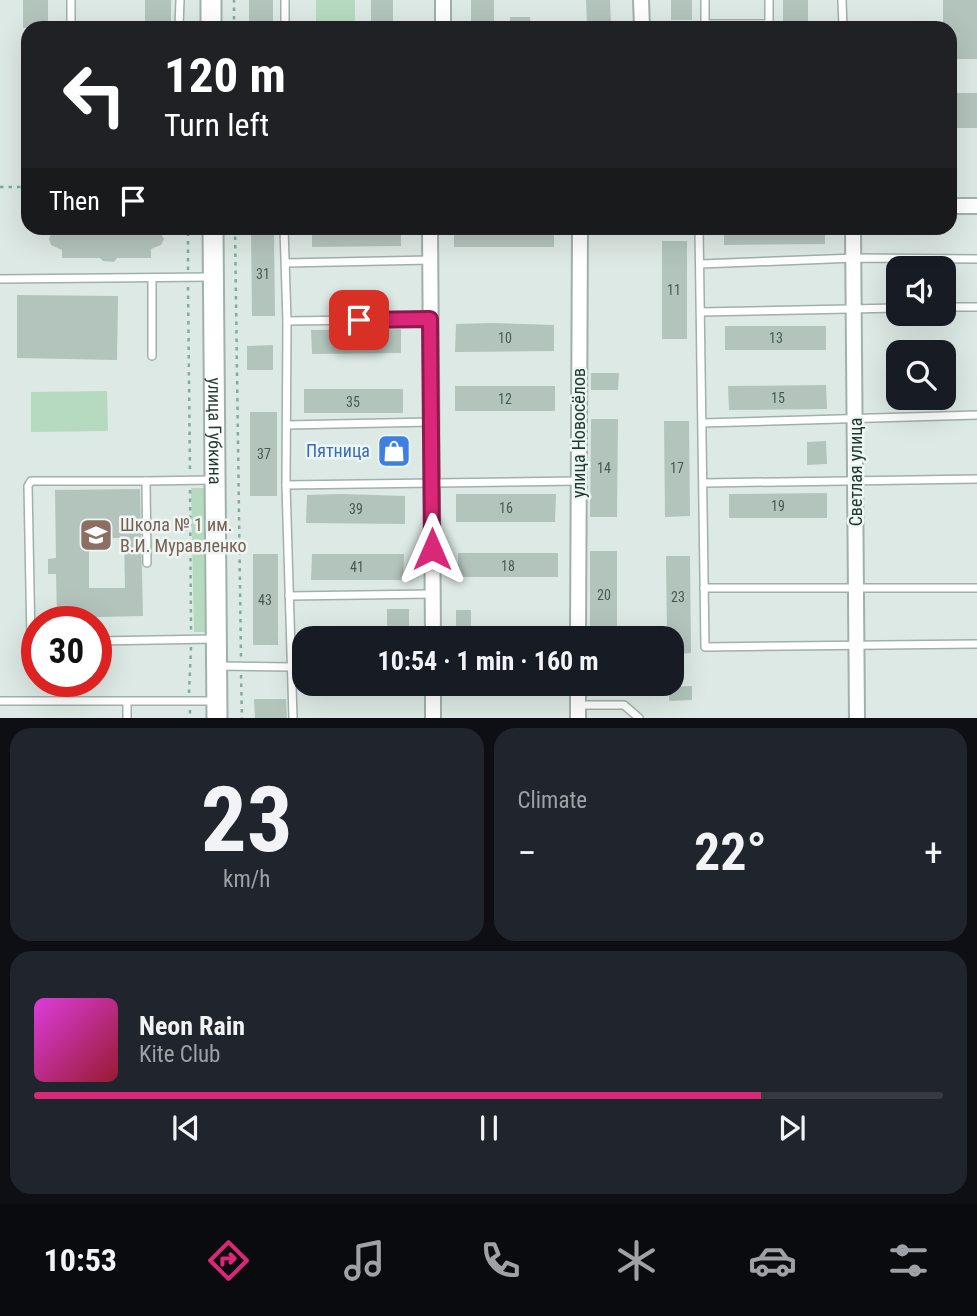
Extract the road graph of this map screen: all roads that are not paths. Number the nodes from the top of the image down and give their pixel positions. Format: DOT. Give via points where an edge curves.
graph roads {
  1 [pos="71,0"];
  2 [pos="180,0"];
  3 [pos="211,0"];
  4 [pos="285,0"];
  5 [pos="443,0"];
  6 [pos="641,0"];
  7 [pos="705,0"];
  8 [pos="769,0"];
  9 [pos="842,0"];
  10 [pos="71,21"];
  11 [pos="179,21"];
  12 [pos="211,21"];
  13 [pos="285,21"];
  14 [pos="443,21"];
  15 [pos="642,21"];
  16 [pos="705,21"];
  17 [pos="769,21"];
  18 [pos="843,21"];
  19 [pos="957,206"];
  20 [pos="977,206"];
  21 [pos="213,235"];
  22 [pos="284,235"];
  23 [pos="430,235"];
  24 [pos="580,235"];
  25 [pos="699,235"];
  26 [pos="853,235"];
  27 [pos="855,258"];
  28 [pos="977,259"];
  29 [pos="430,260"];
  30 [pos="286,263"];
  31 [pos="701,264"];
  32 [pos="152,278"];
  33 [pos="212,278"];
  34 [pos="0,279"];
  35 [pos="956,307"];
  36 [pos="977,307"];
  37 [pos="886,308"];
  38 [pos="855,309"];
  39 [pos="701,312"];
  40 [pos="430,319"];
  41 [pos="287,321"];
  42 [pos="152,356"];
  43 [pos="977,415"];
  44 [pos="856,417"];
  45 [pos="431,422"];
  46 [pos="703,423"];
  47 [pos="287,425"];
  48 [pos="977,479"];
  49 [pos="215,480"];
  50 [pos="146,481"];
  51 [pos="579,481"];
  52 [pos="856,481"];
  53 [pos="432,482"];
  54 [pos="704,483"];
  55 [pos="286,485"];
  56 [pos="148,563"];
  57 [pos="704,588"];
  58 [pos="857,588"];
  59 [pos="977,588"];
  60 [pos="432,594"];
  61 [pos="289,596"];
  62 [pos="30,606"];
  63 [pos="433,626"];
  64 [pos="578,626"];
  65 [pos="292,631"];
  66 [pos="216,639"];
  67 [pos="112,640"];
  68 [pos="977,644"];
  69 [pos="857,645"];
  70 [pos="217,666"];
  71 [pos="292,667"];
  72 [pos="293,696"];
  73 [pos="433,696"];
  74 [pos="0,701"];
  75 [pos="127,702"];
  76 [pos="217,709"];
  77 [pos="578,711"];
  78 [pos="127,718"];
  79 [pos="293,718"];
  80 [pos="433,718"];
  81 [pos="639,718"];
  82 [pos="857,718"];
  1 -- 10 [label="lane"];
  2 -- 11 [label="lane"];
  3 -- 12 [label="street"];
  4 -- 13 [label="lane"];
  5 -- 14 [label="street"];
  6 -- 15 [label="street"];
  7 -- 16 [label="lane"];
  8 -- 17 [label="lane"];
  9 -- 18 [label="lane"];
  19 -- 20 [label="street"];
  21 -- 33 [label="street, улица Губкина"];
  22 -- 30 [label="lane"];
  23 -- 29 [label="street"];
  24 -- 51 [label="street, улица Новосёлов"];
  25 -- 31 [label="lane"];
  26 -- 27 [label="street, Светлая улица"];
  27 -- 28 [label="lane"];
  27 -- 31 [label="lane"];
  27 -- 38 [label="street, Светлая улица"];
  29 -- 30 [label="lane"];
  29 -- 40 [label="street"];
  30 -- 41 [label="lane"];
  31 -- 39 [label="lane"];
  32 -- 33 [label="lane"];
  32 -- 34 [label="lane"];
  32 -- 42 [label="lane"];
  33 -- 49 [label="street, улица Губкина"];
  35 -- 36 [label="lane"];
  37 -- 38 [label="lane"];
  38 -- 39 [label="lane"];
  38 -- 44 [label="street, Светлая улица"];
  39 -- 46 [label="lane"];
  40 -- 41 [label="lane"];
  40 -- 45 [label="street"];
  41 -- 47 [label="lane"];
  43 -- 44 [label="lane"];
  44 -- 46 [label="lane"];
  44 -- 52 [label="street, Светлая улица"];
  45 -- 47 [label="lane"];
  45 -- 53 [label="street"];
  46 -- 54 [label="lane"];
  47 -- 55 [label="lane"];
  48 -- 52 [label="lane"];
  49 -- 50 [label="lane"];
  49 -- 66 [label="street, улица Губкина"];
  50 -- 56 [label="lane"];
  50 -- 62 [label="lane" via="32,481 28,486"];
  51 -- 53 [label="lane"];
  51 -- 64 [label="street, улица Новосёлов"];
  52 -- 54 [label="lane"];
  52 -- 58 [label="street, Светлая улица"];
  53 -- 55 [label="lane"];
  53 -- 60 [label="street"];
  54 -- 57 [label="lane"];
  55 -- 61 [label="lane"];
  57 -- 58 [label="lane"];
  57 -- 69 [label="lane" via="705,647"];
  58 -- 59 [label="lane"];
  58 -- 69 [label="street, Светлая улица"];
  60 -- 61 [label="lane"];
  60 -- 63 [label="street"];
  61 -- 65 [label="lane"];
  66 -- 67 [label="lane"];
  66 -- 70 [label="street, улица Губкина"];
  68 -- 69 [label="lane"];
  69 -- 82 [label="street, Светлая улица"];
  70 -- 71 [label="lane"];
  70 -- 76 [label="street, улица Губкина"];
  72 -- 79 [label="lane"];
  73 -- 80 [label="street"];
  74 -- 75 [label="lane"];
  75 -- 76 [label="lane"];
  75 -- 78 [label="lane"];
  77 -- 81 [label="lane" via="624,705"];
}
